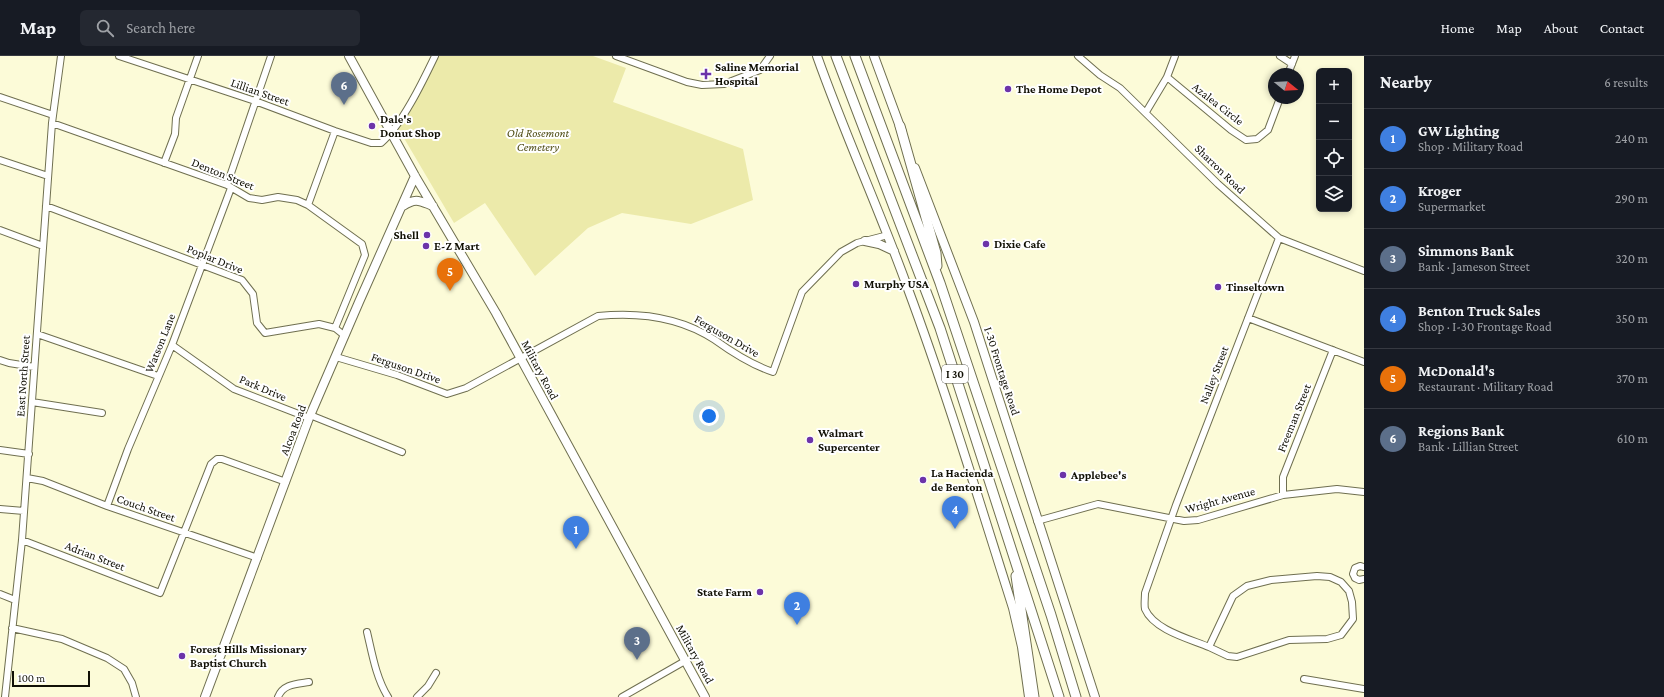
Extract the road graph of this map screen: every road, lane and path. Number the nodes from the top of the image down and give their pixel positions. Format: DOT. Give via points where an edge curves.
graph roads {
  1 [pos="60,56"];
  2 [pos="118,56"];
  3 [pos="198,56"];
  4 [pos="272,56"];
  5 [pos="349,56"];
  6 [pos="435,56"];
  7 [pos="616,56"];
  8 [pos="770,56"];
  9 [pos="817,56"];
  10 [pos="831,56"];
  11 [pos="836,56"];
  12 [pos="855,56"];
  13 [pos="874,56"];
  14 [pos="1078,56"];
  15 [pos="1176,56"];
  16 [pos="1280,56"];
  17 [pos="1295,56"];
  18 [pos="1292,64"];
  19 [pos="1290,68"];
  20 [pos="1167,77"];
  21 [pos="190,80"];
  22 [pos="847,86"];
  23 [pos="0,97"];
  24 [pos="255,101"];
  25 [pos="1278,104"];
  26 [pos="1146,112"];
  27 [pos="53,115"];
  28 [pos="52,123"];
  29 [pos="900,126"];
  30 [pos="335,131"];
  31 [pos="391,133"];
  32 [pos="0,160"];
  33 [pos="164,163"];
  34 [pos="48,176"];
  35 [pos="415,176"];
  36 [pos="229,187"];
  37 [pos="308,205"];
  38 [pos="46,206"];
  39 [pos="403,206"];
  40 [pos="433,206"];
  41 [pos="0,230"];
  42 [pos="888,235"];
  43 [pos="1279,238"];
  44 [pos="865,241"];
  45 [pos="43,246"];
  46 [pos="894,252"];
  47 [pos="203,265"];
  48 [pos="1364,272"];
  49 [pos="940,283"];
  50 [pos="1248,318"];
  51 [pos="335,328"];
  52 [pos="37,334"];
  53 [pos="345,336"];
  54 [pos="172,345"];
  55 [pos="1333,350"];
  56 [pos="520,357"];
  57 [pos="336,358"];
  58 [pos="0,360"];
  59 [pos="1364,362"];
  60 [pos="34,367"];
  61 [pos="158,376"];
  62 [pos="32,402"];
  63 [pos="102,413"];
  64 [pos="310,417"];
  65 [pos="0,450"];
  66 [pos="402,452"];
  67 [pos="29,454"];
  68 [pos="27,478"];
  69 [pos="286,482"];
  70 [pos="1364,492"];
  71 [pos="1283,495"];
  72 [pos="107,506"];
  73 [pos="0,509"];
  74 [pos="24,511"];
  75 [pos="1171,520"];
  76 [pos="1037,521"];
  77 [pos="184,532"];
  78 [pos="22,540"];
  79 [pos="1012,549"];
  80 [pos="258,558"];
  81 [pos="1364,567"];
  82 [pos="1355,578"];
  83 [pos="1364,579"];
  84 [pos="1345,587"];
  85 [pos="0,594"];
  86 [pos="15,600"];
  87 [pos="12,628"];
  88 [pos="367,632"];
  89 [pos="1209,647"];
  90 [pos="685,661"];
  91 [pos="436,673"];
  92 [pos="1304,679"];
  93 [pos="309,682"];
  94 [pos="1364,689"];
  95 [pos="3,692"];
  96 [pos="136,697"];
  97 [pos="205,697"];
  98 [pos="278,697"];
  99 [pos="388,697"];
  100 [pos="417,697"];
  101 [pos="622,697"];
  102 [pos="705,697"];
  103 [pos="1029,697"];
  104 [pos="1034,697"];
  105 [pos="1059,697"];
  106 [pos="1076,697"];
  107 [pos="1095,697"];
  1 -- 27 [label="street, East North Street"];
  2 -- 21 [label="street, Lillian Street"];
  3 -- 21 [label="street"];
  4 -- 24 [label="street, Watson Lane"];
  5 -- 31 [label="main road, Military Road"];
  6 -- 31 [label="street" via="421,85"];
  7 -- 8 [label="street" via="702,85 724,84 760,70"];
  9 -- 42 [label="main road" via="843,128"];
  10 -- 22 [label="highway"];
  11 -- 22 [label="highway, I 30"];
  12 -- 49 [label="highway, I 30"];
  13 -- 29 [label="main road, I-30 Frontage Road"];
  14 -- 26 [label="street, Sharron Road"];
  15 -- 20 [label="street"];
  16 -- 18 [label="street"];
  17 -- 18 [label="street"];
  18 -- 19 [label="street"];
  20 -- 25 [label="street, Azalea Circle" via="1246,140 1257,139 1268,130"];
  20 -- 26 [label="street"];
  21 -- 24 [label="street, Lillian Street"];
  21 -- 33 [label="street" via="176,118 174,134"];
  22 -- 79 [label="highway, I 30" via="940,328"];
  23 -- 27 [label="street"];
  24 -- 30 [label="street, Lillian Street"];
  24 -- 36 [label="street, Watson Lane"];
  26 -- 43 [label="street, Sharron Road" via="1218,184"];
  27 -- 28 [label="street, East North Street"];
  28 -- 33 [label="street, Denton Street"];
  28 -- 34 [label="street, East North Street"];
  29 -- 49 [label="highway" via="936,253"];
  29 -- 76 [label="main road, I-30 Frontage Road" via="972,315"];
  30 -- 31 [label="street, Lillian Street" via="372,143 381,143"];
  30 -- 37 [label="street"];
  31 -- 35 [label="main road, Military Road"];
  32 -- 34 [label="street"];
  33 -- 36 [label="street, Denton Street"];
  34 -- 38 [label="street, East North Street"];
  35 -- 39 [label="main road, Alcoa Road"];
  35 -- 40 [label="main road, Military Road"];
  36 -- 37 [label="street, Denton Street" via="249,198 262,200 278,197"];
  36 -- 47 [label="street, Watson Lane"];
  37 -- 51 [label="street, Denton Street" via="362,244 364,255"];
  38 -- 45 [label="street, East North Street"];
  38 -- 47 [label="street, Poplar Drive"];
  39 -- 40 [label="main road" via="411,200"];
  39 -- 53 [label="main road, Alcoa Road"];
  40 -- 56 [label="main road, Military Road"];
  41 -- 45 [label="street"];
  42 -- 44 [label="street, Ferguson Drive"];
  42 -- 46 [label="main road"];
  43 -- 48 [label="street, Sharron Road"];
  43 -- 50 [label="street, Nalley Street"];
  44 -- 46 [label="main road" via="879,244"];
  44 -- 56 [label="street, Ferguson Drive" via="841,252 802,292 773,372 756,366 715,340 678,322 636,314 598,316"];
  45 -- 52 [label="street, East North Street"];
  46 -- 103 [label="main road" via="931,352 1013,608"];
  47 -- 51 [label="street, Poplar Drive" via="242,280 253,294 257,323 265,333 319,324"];
  47 -- 54 [label="street, Watson Lane"];
  49 -- 106 [label="highway, I 30"];
  50 -- 55 [label="street"];
  50 -- 75 [label="street, Nalley Street"];
  51 -- 53 [label="street, Poplar Drive"];
  52 -- 60 [label="street, East North Street"];
  52 -- 61 [label="street"];
  53 -- 57 [label="main road, Alcoa Road"];
  54 -- 61 [label="street, Watson Lane"];
  54 -- 64 [label="street, Park Drive" via="234,389"];
  55 -- 59 [label="street"];
  55 -- 71 [label="street, Freeman Street" via="1283,477"];
  56 -- 57 [label="street, Ferguson Drive" via="466,388 447,394 397,375"];
  56 -- 90 [label="main road, Military Road"];
  57 -- 64 [label="main road, Alcoa Road"];
  58 -- 60 [label="street"];
  60 -- 62 [label="street, East North Street"];
  61 -- 72 [label="street, Watson Lane"];
  62 -- 63 [label="street"];
  62 -- 67 [label="street, East North Street"];
  64 -- 66 [label="street, Park Drive"];
  64 -- 69 [label="main road, Alcoa Road"];
  65 -- 67 [label="street"];
  67 -- 68 [label="street, East North Street"];
  68 -- 72 [label="street, Couch Street" via="43,481"];
  68 -- 74 [label="street, East North Street"];
  69 -- 77 [label="street" via="217,460 211,464"];
  69 -- 80 [label="main road, Alcoa Road"];
  70 -- 71 [label="street, Wright Avenue" via="1337,489"];
  71 -- 75 [label="street, Wright Avenue" via="1198,520"];
  72 -- 77 [label="street, Couch Street"];
  73 -- 74 [label="street"];
  74 -- 78 [label="street, East North Street"];
  75 -- 76 [label="street, Wright Avenue" via="1098,504"];
  75 -- 89 [label="street, Nalley Street" via="1145,593 1145,608 1152,620 1165,629"];
  76 -- 107 [label="main road, I-30 Frontage Road"];
  77 -- 78 [label="street, Adrian Street" via="160,592"];
  77 -- 80 [label="street, Couch Street"];
  78 -- 86 [label="street, East North Street"];
  79 -- 104 [label="highway"];
  79 -- 105 [label="highway, I 30"];
  80 -- 97 [label="main road, Alcoa Road"];
  81 -- 82 [label="street" via="1355,568"];
  82 -- 83 [label="street"];
  82 -- 84 [label="street"];
  84 -- 89 [label="street" via="1330,577 1317,576 1271,580 1247,586 1233,596"];
  84 -- 89 [label="street, Nalley Street" via="1352,602 1353,619 1341,635 1328,639 1289,640 1237,657 1228,656"];
  85 -- 86 [label="street"];
  86 -- 87 [label="street, East North Street"];
  87 -- 95 [label="street, East North Street"];
  87 -- 96 [label="street" via="62,639 107,658 124,669"];
  88 -- 99 [label="street" via="383,690"];
  90 -- 101 [label="street"];
  90 -- 102 [label="main road, Military Road"];
  91 -- 100 [label="street"];
  92 -- 94 [label="street"];
  93 -- 98 [label="street" via="284,687"];
}
